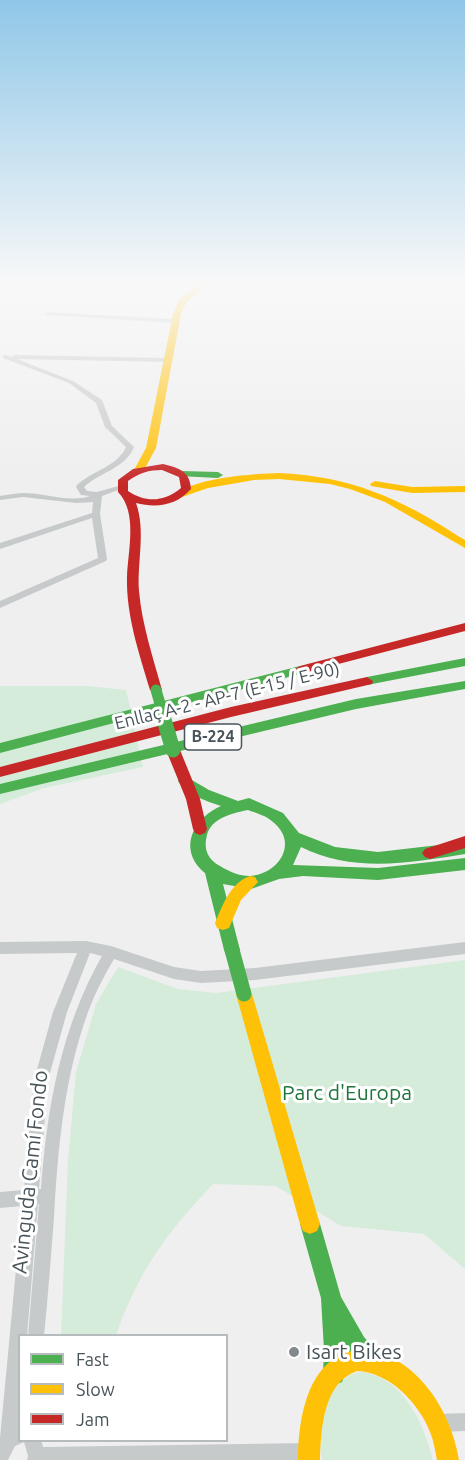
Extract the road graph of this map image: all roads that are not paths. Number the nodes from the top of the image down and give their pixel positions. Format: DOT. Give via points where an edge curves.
graph roads {
  1 [pos="169,350"];
  2 [pos="3,356"];
  3 [pos="167,360"];
  4 [pos="151,448"];
  5 [pos="139,470"];
  6 [pos="176,472"];
  7 [pos="465,489"];
  8 [pos="125,492"];
  9 [pos="182,494"];
  10 [pos="98,495"];
  11 [pos="0,498"];
  12 [pos="165,502"];
  13 [pos="96,514"];
  14 [pos="137,522"];
  15 [pos="465,545"];
  16 [pos="0,546"];
  17 [pos="0,605"];
  18 [pos="465,626"];
  19 [pos="465,649"];
  20 [pos="465,662"];
  21 [pos="465,687"];
  22 [pos="0,748"];
  23 [pos="0,758"];
  24 [pos="0,772"];
  25 [pos="184,781"];
  26 [pos="0,789"];
  27 [pos="233,805"];
  28 [pos="200,829"];
  29 [pos="294,837"];
  30 [pos="465,842"];
  31 [pos="465,848"];
  32 [pos="430,853"];
  33 [pos="465,864"];
  34 [pos="212,871"];
  35 [pos="279,873"];
  36 [pos="250,882"];
  37 [pos="223,923"];
  38 [pos="86,947"];
  39 [pos="0,948"];
  40 [pos="465,948"];
  41 [pos="111,952"];
  42 [pos="47,1196"];
  43 [pos="29,1198"];
  44 [pos="0,1200"];
  45 [pos="331,1298"];
  46 [pos="20,1334"];
  47 [pos="36,1334"];
  48 [pos="369,1360"];
  49 [pos="18,1373"];
  50 [pos="334,1374"];
  51 [pos="465,1422"];
  52 [pos="438,1423"];
  53 [pos="14,1437"];
  54 [pos="35,1452"];
  55 [pos="0,1456"];
  56 [pos="308,1456"];
  57 [pos="448,1460"];
  1 -- 3 [label="main road"];
  2 -- 3 [label="street"];
  2 -- 10 [label="street" via="63,379 99,402 109,427 130,447 122,461 88,477 80,487 84,493"];
  3 -- 4 [label="main road"];
  4 -- 5 [label="main road"];
  4 -- 6 [label="main road" via="160,462"];
  5 -- 6 [label="main road" via="155,467"];
  5 -- 8 [label="main road" via="126,477"];
  6 -- 7 [label="main road" via="309,473 404,489"];
  6 -- 9 [label="main road" via="188,484"];
  8 -- 10 [label="street"];
  8 -- 12 [label="main road" via="144,502"];
  8 -- 14 [label="main road, B-224" via="135,508"];
  9 -- 12 [label="main road"];
  9 -- 15 [label="main road" via="208,483 245,478 313,477 364,489 406,507"];
  10 -- 11 [label="street" via="76,501 23,495"];
  10 -- 13 [label="street"];
  12 -- 14 [label="main road"];
  13 -- 16 [label="street"];
  13 -- 17 [label="street" via="103,559"];
  14 -- 25 [label="main road, B-224, bridge" via="133,590 142,643"];
  18 -- 22 [label="main road"];
  19 -- 23 [label="main road, Enllaç A-2 - AP-7 (E-15 / E-90)" via="190,706"];
  20 -- 24 [label="main road, Enllaç A-2 - AP-7 (E-15 / E-90)" via="216,715"];
  21 -- 26 [label="main road, B-224" via="356,704"];
  25 -- 27 [label="main road"];
  25 -- 28 [label="main road, B-224" via="195,803"];
  27 -- 28 [label="main road" via="207,818"];
  27 -- 29 [label="main road" via="249,804 272,811 289,825"];
  28 -- 34 [label="main road, B-224" via="198,853"];
  29 -- 32 [label="main road" via="306,847 342,856 382,858"];
  29 -- 35 [label="main road" via="291,856"];
  30 -- 32 [label="main road"];
  31 -- 32 [label="main road"];
  33 -- 35 [label="main road" via="386,873"];
  34 -- 36 [label="main road" via="226,879"];
  34 -- 37 [label="main road, B-224"];
  35 -- 36 [label="main road"];
  36 -- 37 [label="main road" via="235,896"];
  37 -- 45 [label="main road, B-224, bridge"];
  38 -- 39 [label="street"];
  38 -- 41 [label="street"];
  38 -- 43 [label="street, Avinguda Camí Fondo" via="71,978 44,1068"];
  40 -- 41 [label="street" via="201,977 174,973"];
  41 -- 42 [label="street, Avinguda Camí Fondo" via="95,977 71,1038 60,1083"];
  42 -- 43 [label="street"];
  42 -- 47 [label="street, Avinguda Camí Fondo"];
  43 -- 44 [label="street"];
  43 -- 46 [label="street, Avinguda Camí Fondo"];
  45 -- 48 [label="main road, B-224" via="356,1345"];
  45 -- 50 [label="main road, B-224"];
  48 -- 50 [label="main road" via="347,1363"];
  48 -- 52 [label="main road, B-224" via="403,1378"];
  49 -- 53 [label="street, Avinguda Camí Fondo"];
  50 -- 56 [label="main road" via="321,1392 312,1419"];
  51 -- 52 [label="street"];
  52 -- 57 [label="main road, B-224"];
  53 -- 55 [label="street"];
  54 -- 56 [label="street"];
}
